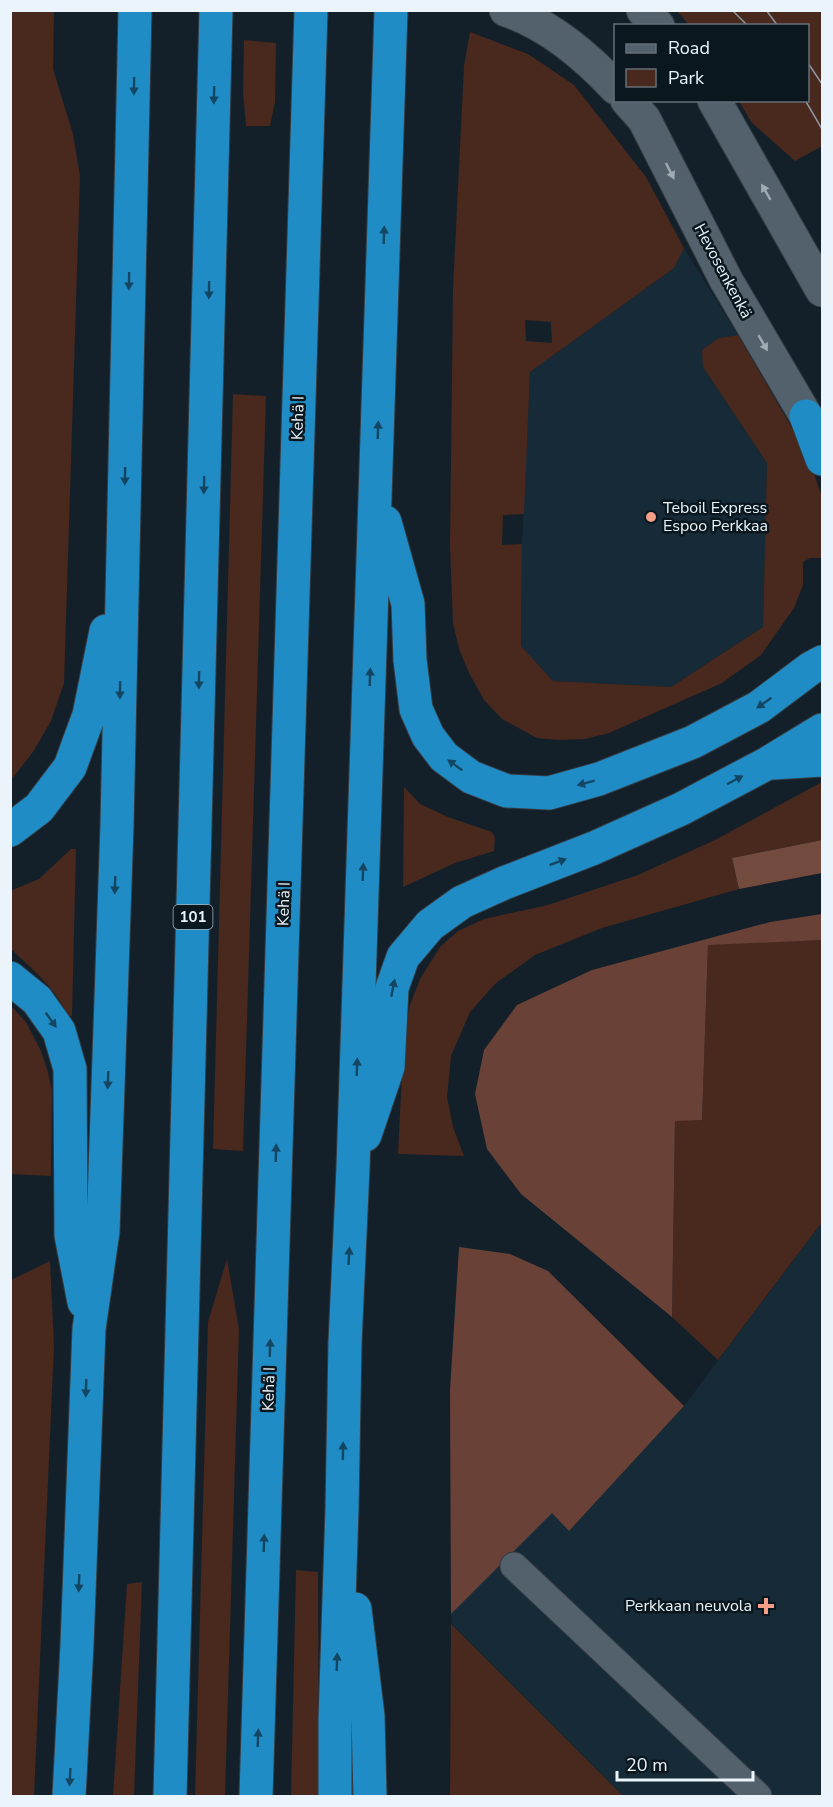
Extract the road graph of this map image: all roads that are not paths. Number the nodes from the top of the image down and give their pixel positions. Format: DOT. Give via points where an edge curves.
graph roads {
  1 [pos="311,10"];
  2 [pos="391,10"];
  3 [pos="506,10"];
  4 [pos="643,10"];
  5 [pos="135,19"];
  6 [pos="216,24"];
  7 [pos="656,24"];
  8 [pos="614,87"];
  9 [pos="629,102"];
  10 [pos="715,102"];
  11 [pos="822,290"];
  12 [pos="814,428"];
  13 [pos="822,459"];
  14 [pos="376,489"];
  15 [pos="123,547"];
  16 [pos="818,660"];
  17 [pos="822,730"];
  18 [pos="822,760"];
  19 [pos="768,763"];
  20 [pos="10,830"];
  21 [pos="10,978"];
  22 [pos="353,1168"];
  23 [pos="88,1329"];
  24 [pos="342,1509"];
  25 [pos="514,1566"];
  26 [pos="69,1797"];
  27 [pos="170,1797"];
  28 [pos="256,1797"];
  29 [pos="335,1797"];
  30 [pos="370,1797"];
  31 [pos="758,1797"];
  28 -- 1 [label="highway, Kehä I, one-way"];
  14 -- 2 [label="highway, one-way"];
  3 -- 8 [label="main road" via="568,44"];
  4 -- 7 [label="main road"];
  5 -- 15 [label="highway, one-way"];
  6 -- 27 [label="highway, 101, one-way"];
  9 -- 12 [label="main road, Hevosenkenkä, one-way" via="644,119 726,280"];
  11 -- 10 [label="main road, one-way"];
  12 -- 13 [label="highway"];
  16 -- 14 [label="highway, one-way" via="759,707 693,742 599,779 549,793 507,791 471,777 444,757 428,736 416,709 408,604"];
  22 -- 14 [label="highway, one-way"];
  15 -- 20 [label="highway" via="89,715 70,767 39,808"];
  15 -- 23 [label="highway, one-way" via="103,1231"];
  17 -- 19 [label="highway"];
  18 -- 19 [label="highway"];
  22 -- 19 [label="highway, one-way" via="388,1067 392,988 403,957 430,925 462,902 681,809"];
  21 -- 23 [label="highway, one-way" via="37,1000 59,1030 70,1069 71,1235"];
  24 -- 22 [label="highway, one-way"];
  23 -- 26 [label="highway, one-way"];
  29 -- 24 [label="highway, one-way"];
  24 -- 30 [label="highway" via="368,1716"];
  25 -- 31 [label="lane"];
}
